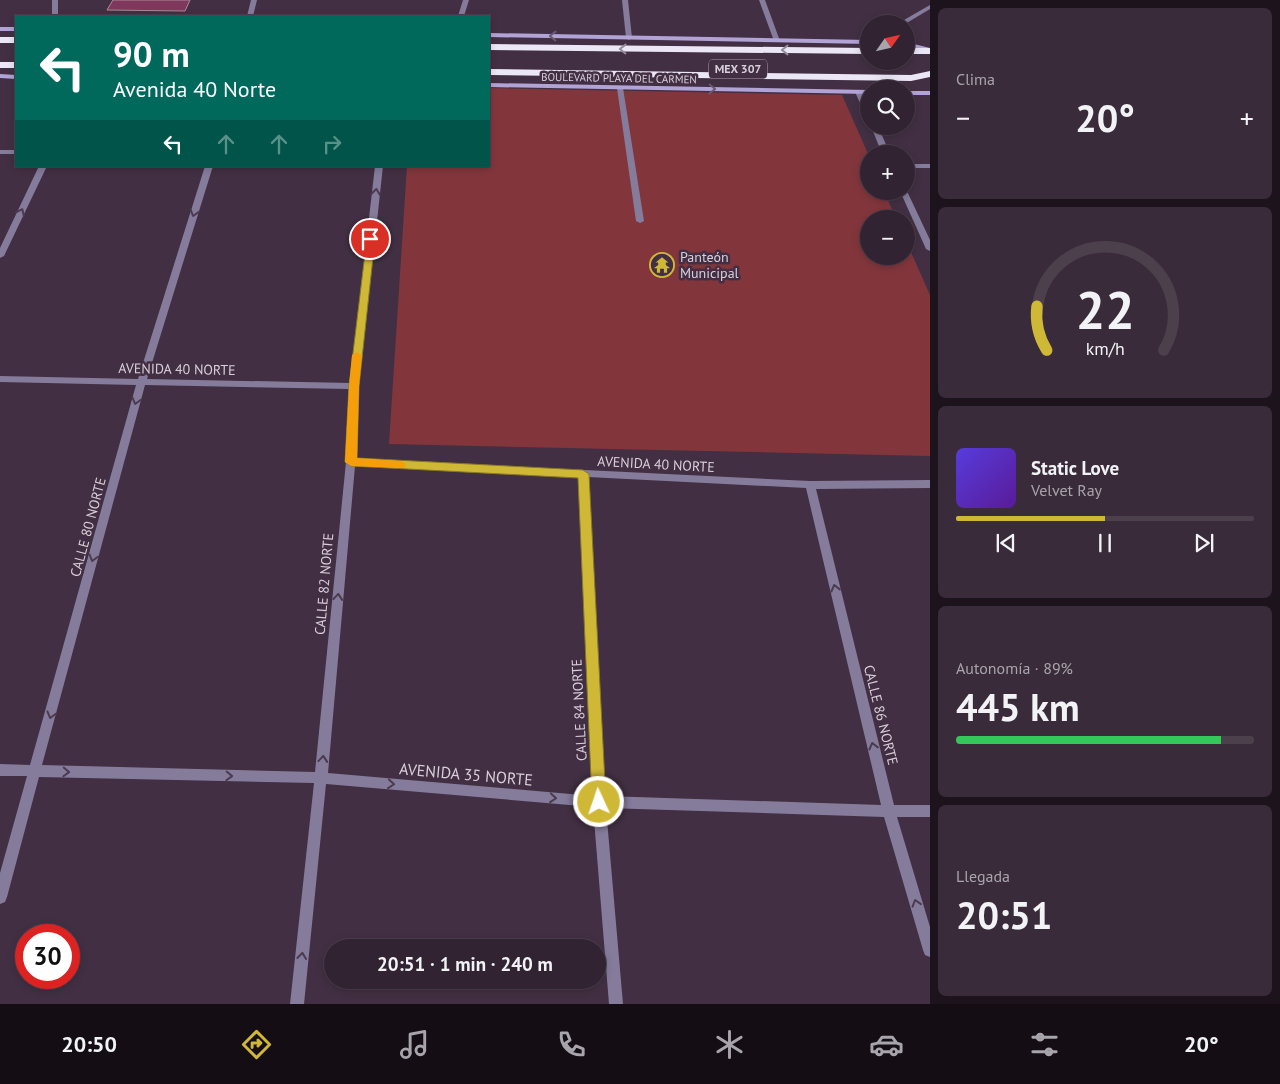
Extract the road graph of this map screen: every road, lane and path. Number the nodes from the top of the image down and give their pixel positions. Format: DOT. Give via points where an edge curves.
graph roads {
  1 [pos="55,0"];
  2 [pos="254,0"];
  3 [pos="466,0"];
  4 [pos="625,0"];
  5 [pos="762,0"];
  6 [pos="930,6"];
  7 [pos="55,15"];
  8 [pos="250,15"];
  9 [pos="461,15"];
  10 [pos="915,15"];
  11 [pos="0,29"];
  12 [pos="15,29"];
  13 [pos="490,36"];
  14 [pos="629,38"];
  15 [pos="0,40"];
  16 [pos="15,40"];
  17 [pos="777,41"];
  18 [pos="860,42"];
  19 [pos="915,46"];
  20 [pos="490,47"];
  21 [pos="930,50"];
  22 [pos="860,51"];
  23 [pos="915,51"];
  24 [pos="0,56"];
  25 [pos="15,56"];
  26 [pos="490,64"];
  27 [pos="0,65"];
  28 [pos="15,65"];
  29 [pos="490,72"];
  30 [pos="930,73"];
  31 [pos="0,76"];
  32 [pos="15,77"];
  33 [pos="490,85"];
  34 [pos="620,88"];
  35 [pos="858,92"];
  36 [pos="915,93"];
  37 [pos="930,94"];
  38 [pos="860,96"];
  39 [pos="0,152"];
  40 [pos="15,152"];
  41 [pos="915,166"];
  42 [pos="930,166"];
  43 [pos="43,167"];
  44 [pos="209,167"];
  45 [pos="379,167"];
  46 [pos="908,200"];
  47 [pos="640,221"];
  48 [pos="930,249"];
  49 [pos="0,256"];
  50 [pos="0,379"];
  51 [pos="141,382"];
  52 [pos="354,386"];
  53 [pos="351,462"];
  54 [pos="583,474"];
  55 [pos="930,484"];
  56 [pos="810,485"];
  57 [pos="0,770"];
  58 [pos="36,771"];
  59 [pos="321,778"];
  60 [pos="599,802"];
  61 [pos="889,811"];
  62 [pos="930,811"];
  63 [pos="0,897"];
  64 [pos="930,950"];
  65 [pos="296,1004"];
  66 [pos="616,1004"];
  1 -- 7 [label="street"];
  2 -- 8 [label="street"];
  3 -- 9 [label="street"];
  4 -- 14 [label="street"];
  5 -- 17 [label="street"];
  6 -- 10 [label="street"];
  11 -- 12 [label="main road"];
  14 -- 13 [label="main road, one-way"];
  14 -- 17 [label="main road"];
  15 -- 16 [label="highway"];
  17 -- 18 [label="main road"];
  19 -- 21 [label="main road"];
  22 -- 20 [label="highway, MEX 307, one-way"];
  21 -- 23 [label="highway"];
  24 -- 25 [label="highway"];
  26 -- 30 [label="highway, MEX 307"];
  27 -- 28 [label="highway"];
  29 -- 30 [label="highway" via="911,78"];
  31 -- 32 [label="main road"];
  33 -- 34 [label="main road, BOULEVARD PLAYA DEL CARMEN"];
  34 -- 35 [label="main road, BOULEVARD PLAYA DEL CARMEN, one-way"];
  34 -- 47 [label="street"];
  35 -- 38 [label="street"];
  36 -- 37 [label="main road"];
  39 -- 40 [label="street"];
  41 -- 42 [label="street"];
  49 -- 43 [label="street, one-way"];
  44 -- 51 [label="street, CALLE 80 NORTE, one-way"];
  52 -- 45 [label="street, CALLE 82 NORTE, one-way"];
  46 -- 48 [label="street"];
  50 -- 51 [label="street, AVENIDA 40 NORTE"];
  51 -- 52 [label="street, AVENIDA 40 NORTE"];
  51 -- 58 [label="street, CALLE 80 NORTE, one-way"];
  52 -- 53 [label="street, CALLE 82 NORTE"];
  53 -- 54 [label="street, AVENIDA 40 NORTE"];
  59 -- 53 [label="street, CALLE 82 NORTE, one-way"];
  54 -- 56 [label="street, AVENIDA 40 NORTE"];
  54 -- 60 [label="street, CALLE 84 NORTE"];
  55 -- 56 [label="street, AVENIDA 40 NORTE"];
  61 -- 56 [label="street, CALLE 86 NORTE, one-way"];
  57 -- 58 [label="street, AVENIDA 35 NORTE"];
  58 -- 59 [label="street, AVENIDA 35 NORTE, one-way"];
  58 -- 63 [label="street, CALLE 80 NORTE"];
  59 -- 60 [label="street, AVENIDA 35 NORTE, one-way"];
  65 -- 59 [label="street, CALLE 82 NORTE, one-way"];
  60 -- 61 [label="street, AVENIDA 35 NORTE"];
  60 -- 66 [label="street, CALLE 84 NORTE"];
  61 -- 62 [label="street, AVENIDA 35 NORTE"];
  64 -- 61 [label="street, CALLE 86 NORTE, one-way"];
}
